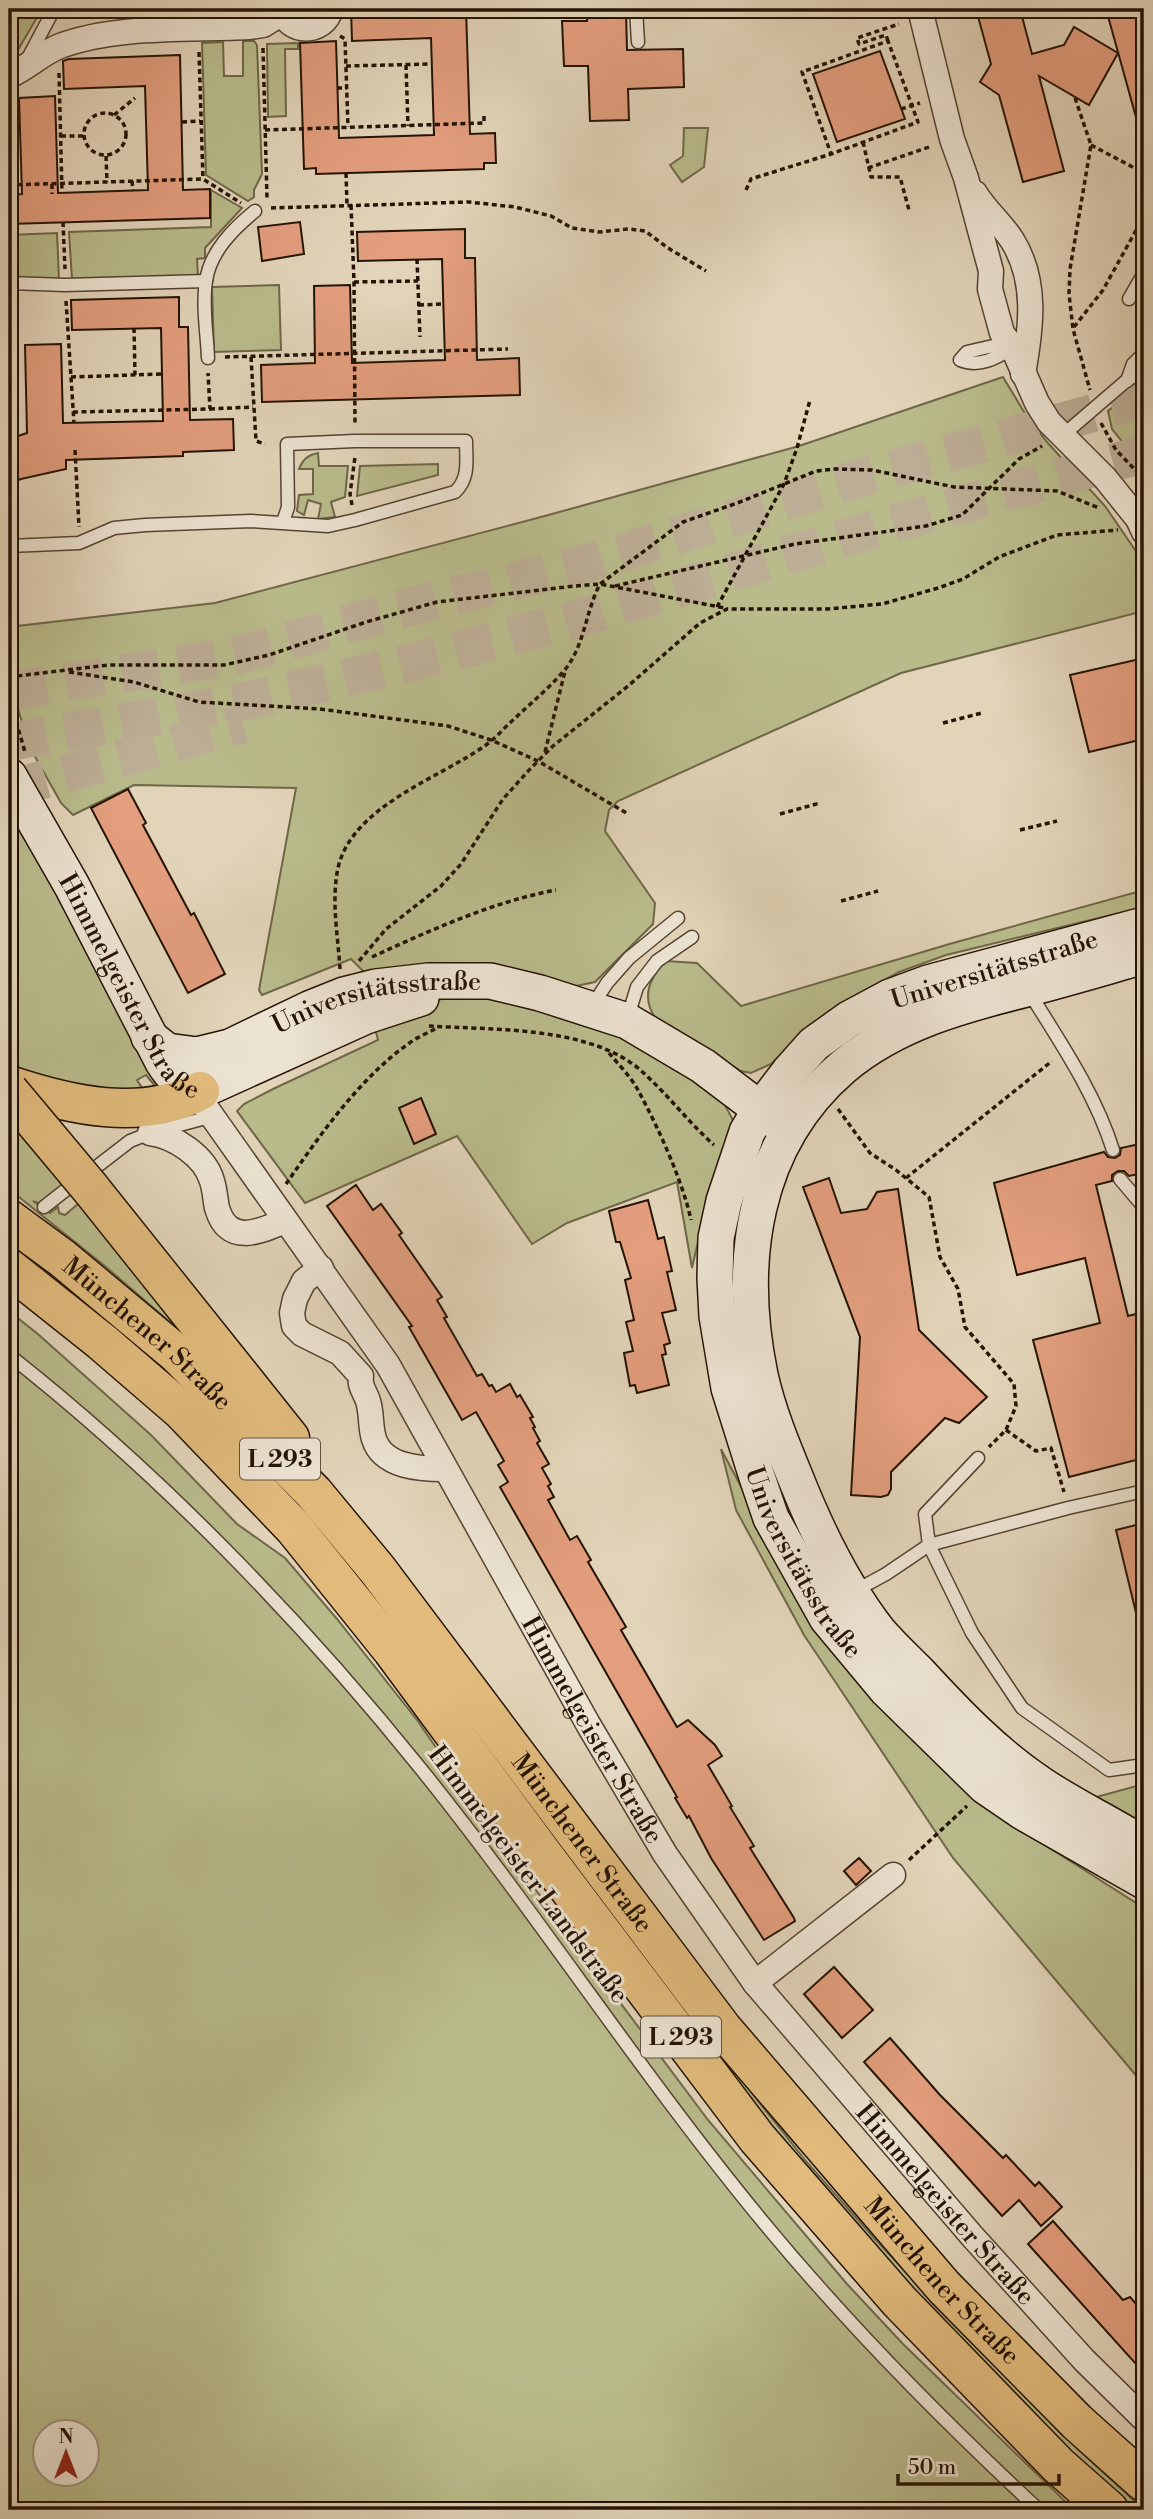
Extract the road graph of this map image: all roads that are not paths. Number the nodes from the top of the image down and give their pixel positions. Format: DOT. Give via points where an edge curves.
graph roads {
  1 [pos="54,9"];
  2 [pos="331,9"];
  3 [pos="636,9"];
  4 [pos="921,13"];
  5 [pos="275,16"];
  6 [pos="638,42"];
  7 [pos="15,73"];
  8 [pos="966,178"];
  9 [pos="254,211"];
  10 [pos="1144,273"];
  11 [pos="206,281"];
  12 [pos="9,283"];
  13 [pos="1129,299"];
  14 [pos="1144,354"];
  15 [pos="208,358"];
  16 [pos="1144,370"];
  17 [pos="1023,374"];
  18 [pos="1126,381"];
  19 [pos="1062,436"];
  20 [pos="283,522"];
  21 [pos="1142,527"];
  22 [pos="9,546"];
  23 [pos="9,776"];
  24 [pos="678,918"];
  25 [pos="1144,925"];
  26 [pos="692,937"];
  27 [pos="1144,956"];
  28 [pos="982,984"];
  29 [pos="1027,989"];
  30 [pos="540,993"];
  31 [pos="591,1009"];
  32 [pos="627,1021"];
  33 [pos="149,1037"];
  34 [pos="218,1051"];
  35 [pos="9,1085"];
  36 [pos="9,1091"];
  37 [pos="206,1104"];
  38 [pos="760,1110"];
  39 [pos="789,1130"];
  40 [pos="150,1133"];
  41 [pos="1113,1150"];
  42 [pos="1120,1179"];
  43 [pos="85,1182"];
  44 [pos="44,1207"];
  45 [pos="279,1212"];
  46 [pos="1144,1212"];
  47 [pos="9,1219"];
  48 [pos="9,1268"];
  49 [pos="321,1268"];
  50 [pos="9,1356"];
  51 [pos="388,1365"];
  52 [pos="361,1376"];
  53 [pos="407,1400"];
  54 [pos="369,1402"];
  55 [pos="978,1458"];
  56 [pos="445,1469"];
  57 [pos="1144,1491"];
  58 [pos="929,1545"];
  59 [pos="377,1569"];
  60 [pos="835,1601"];
  61 [pos="1144,1765"];
  62 [pos="1144,1846"];
  63 [pos="893,1875"];
  64 [pos="1144,1881"];
  65 [pos="754,1983"];
  66 [pos="1144,2419"];
  67 [pos="1144,2482"];
  68 [pos="1039,2510"];
  69 [pos="1109,2510"];
  1 -- 7 [label="lane"];
  2 -- 5 [label="street" via="326,20 312,29 294,27"];
  3 -- 6 [label="lane"];
  4 -- 8 [label="street"];
  5 -- 7 [label="street" via="198,30 104,36 58,46"];
  8 -- 17 [label="street" via="1002,333"];
  8 -- 17 [label="street" via="1014,243 1029,285 1031,326"];
  9 -- 11 [label="lane" via="230,233"];
  10 -- 13 [label="lane"];
  11 -- 12 [label="lane"];
  11 -- 15 [label="lane"];
  14 -- 18 [label="lane" via="1133,364"];
  16 -- 18 [label="lane"];
  17 -- 19 [label="street" via="1049,422"];
  18 -- 19 [label="lane"];
  19 -- 21 [label="street" via="1105,478"];
  20 -- 20 [label="lane" via="328,526 455,492 466,474 466,441 287,444 288,507"];
  20 -- 22 [label="lane" via="145,525 114,528 79,543"];
  23 -- 33 [label="street, Himmelgeister Straße" via="72,886"];
  24 -- 31 [label="lane" via="629,958"];
  25 -- 28 [label="street, Universitätsstraße"];
  26 -- 32 [label="lane" via="657,961 638,987"];
  27 -- 29 [label="street, Universitätsstraße"];
  28 -- 29 [label="street, Universitätsstraße"];
  28 -- 38 [label="street, Universitätsstraße" via="928,983 849,1019 814,1044"];
  28 -- 39 [label="street, Universitätsstraße" via="949,1010 909,1026 844,1066"];
  29 -- 41 [label="lane" via="1065,1051"];
  30 -- 31 [label="street, Universitätsstraße"];
  30 -- 34 [label="street, Universitätsstraße" via="490,981 463,980 376,987 309,1009"];
  30 -- 37 [label="street, Universitätsstraße" via="460,991 401,1003 366,1016"];
  31 -- 32 [label="street, Universitätsstraße"];
  32 -- 38 [label="street, Universitätsstraße" via="703,1066"];
  33 -- 34 [label="street, Universitätsstraße" via="167,1051 181,1054"];
  33 -- 37 [label="street, Himmelgeister Straße" via="172,1077"];
  34 -- 37 [label="street" via="206,1071"];
  35 -- 37 [label="highway" via="51,1099 108,1107"];
  36 -- 43 [label="highway, bridge"];
  37 -- 40 [label="lane"];
  37 -- 45 [label="street, Himmelgeister Straße"];
  38 -- 39 [label="street, Universitätsstraße"];
  38 -- 60 [label="street, Universitätsstraße" via="736,1160 716,1238 717,1316 729,1388 771,1518"];
  39 -- 60 [label="street, Universitätsstraße" via="768,1174 751,1241 755,1344 775,1426 809,1512"];
  40 -- 43 [label="lane" via="130,1141"];
  40 -- 45 [label="street, Himmelgeister Straße" via="165,1134 200,1160 213,1183 223,1223 232,1231 263,1230"];
  42 -- 46 [label="lane"];
  43 -- 44 [label="lane"];
  43 -- 59 [label="highway" via="360,1522"];
  45 -- 49 [label="street, Himmelgeister Straße"];
  47 -- 59 [label="highway, Münchener Straße / L 293" via="177,1354 314,1493"];
  48 -- 69 [label="highway, Münchener Straße / L 293" via="183,1411 294,1528 392,1650 757,2137 899,2301 1058,2465"];
  49 -- 51 [label="street, Himmelgeister Straße"];
  49 -- 52 [label="street" via="304,1281 295,1299 294,1326 340,1353"];
  50 -- 68 [label="lane, Himmelgeister Landstraße" via="136,1462 337,1668 422,1771 764,2223 945,2423"];
  51 -- 52 [label="street"];
  51 -- 53 [label="street, Himmelgeister Straße"];
  52 -- 54 [label="street"];
  53 -- 54 [label="street" via="382,1406"];
  53 -- 56 [label="street, Himmelgeister Straße"];
  54 -- 56 [label="street" via="379,1450 400,1463"];
  55 -- 58 [label="lane" via="925,1514"];
  56 -- 65 [label="street, Himmelgeister Straße" via="665,1854"];
  57 -- 58 [label="lane"];
  58 -- 60 [label="lane"];
  58 -- 61 [label="lane" via="972,1633 1022,1707 1110,1770"];
  59 -- 67 [label="highway, Münchener Straße / L 293" via="722,2028 944,2287 1077,2422"];
  60 -- 62 [label="street, Universitätsstraße" via="880,1632 989,1744 1039,1783"];
  60 -- 64 [label="street, Universitätsstraße" via="887,1690 985,1786"];
  63 -- 65 [label="street"];
  65 -- 66 [label="street, Himmelgeister Straße" via="972,2236"];
}
